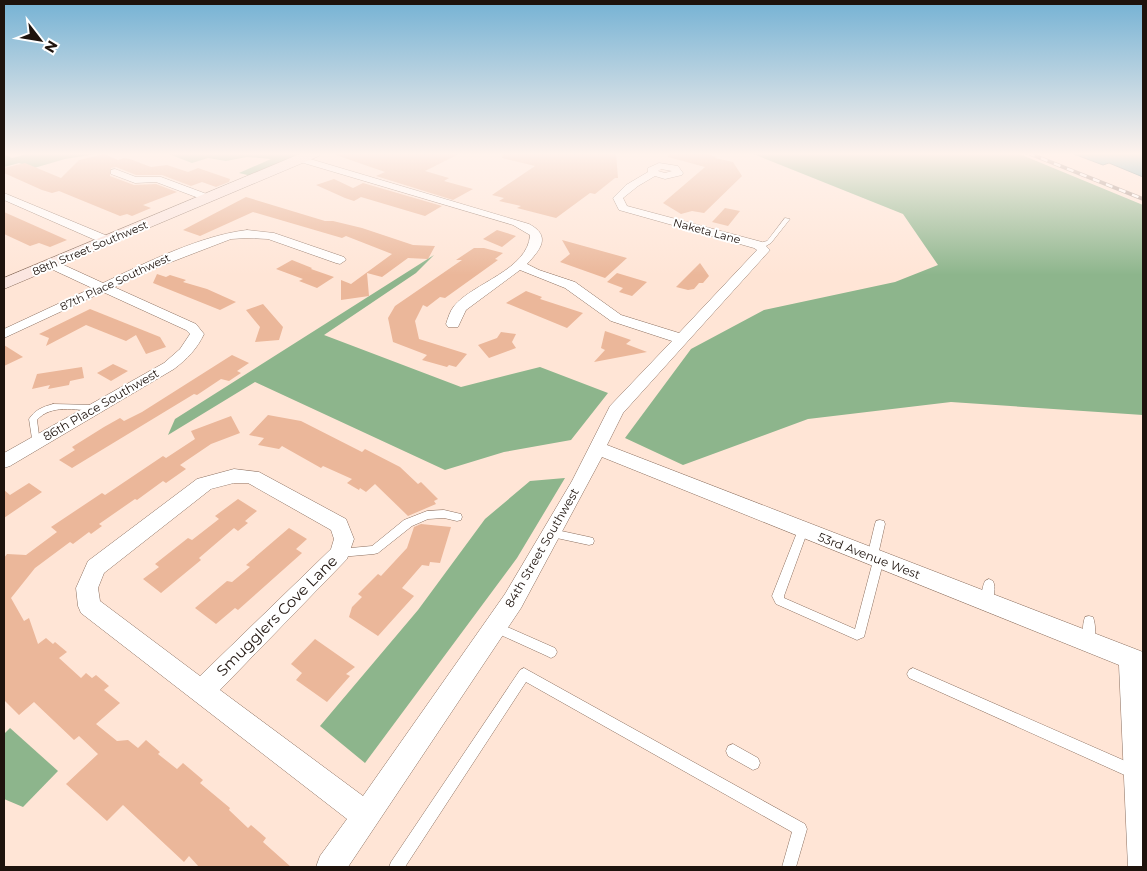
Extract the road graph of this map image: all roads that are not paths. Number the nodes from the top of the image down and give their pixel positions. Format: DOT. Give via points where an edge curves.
graph roads {
  1 [pos="196,194"];
  2 [pos="218,194"];
  3 [pos="417,194"];
  4 [pos="621,194"];
  5 [pos="208,198"];
  6 [pos="7,201"];
  7 [pos="787,219"];
  8 [pos="106,240"];
  9 [pos="758,245"];
  10 [pos="340,260"];
  11 [pos="51,264"];
  12 [pos="519,265"];
  13 [pos="4,284"];
  14 [pos="105,287"];
  15 [pos="452,324"];
  16 [pos="4,334"];
  17 [pos="682,339"];
  18 [pos="95,408"];
  19 [pos="36,442"];
  20 [pos="596,448"];
  21 [pos="4,461"];
  22 [pos="457,517"];
  23 [pos="880,524"];
  24 [pos="803,530"];
  25 [pos="552,533"];
  26 [pos="589,541"];
  27 [pos="340,553"];
  28 [pos="875,558"];
  29 [pos="496,627"];
  30 [pos="551,652"];
  31 [pos="1137,660"];
  32 [pos="913,674"];
  33 [pos="202,692"];
  34 [pos="733,751"];
  35 [pos="753,763"];
  36 [pos="1138,774"];
  37 [pos="366,816"];
  38 [pos="331,867"];
  39 [pos="396,867"];
  40 [pos="790,867"];
  41 [pos="1143,867"];
  1 -- 5 [label="street"];
  2 -- 5 [label="street, 88th Street Southwest"];
  3 -- 12 [label="street" via="532,230 536,244 533,252"];
  4 -- 9 [label="street, Naketa Lane" via="618,198 623,208"];
  5 -- 8 [label="street, 88th Street Southwest"];
  6 -- 8 [label="street"];
  7 -- 9 [label="lane" via="769,242"];
  8 -- 11 [label="street, 88th Street Southwest"];
  9 -- 17 [label="street, 84th Street Southwest" via="764,250"];
  10 -- 14 [label="street, 87th Place Southwest" via="270,236 229,236 179,253"];
  11 -- 13 [label="street, 88th Street Southwest"];
  11 -- 14 [label="street"];
  12 -- 15 [label="street" via="460,309"];
  12 -- 17 [label="street" via="570,285 616,318"];
  14 -- 16 [label="street, 87th Place Southwest"];
  14 -- 18 [label="street, 86th Place Southwest" via="191,327 197,334 193,343 169,366"];
  17 -- 20 [label="street, 84th Street Southwest" via="616,410"];
  18 -- 19 [label="street, 86th Place Southwest"];
  18 -- 19 [label="lane" via="54,407 41,411 33,419"];
  19 -- 21 [label="street, 86th Place Southwest"];
  20 -- 24 [label="street, 53rd Avenue West"];
  20 -- 25 [label="street, 84th Street Southwest"];
  22 -- 27 [label="lane" via="427,515 408,523 374,550"];
  23 -- 28 [label="lane"];
  24 -- 28 [label="street, 53rd Avenue West"];
  24 -- 28 [label="lane" via="778,596 780,600 857,635"];
  25 -- 26 [label="lane"];
  25 -- 29 [label="street, 84th Street Southwest"];
  27 -- 33 [label="street, Smugglers Cove Lane"];
  27 -- 33 [label="street, Smugglers Cove Lane" via="344,539 339,524 241,474 204,484 96,567 87,588 89,606"];
  28 -- 31 [label="street, 53rd Avenue West" via="988,593 1089,632"];
  29 -- 30 [label="lane"];
  29 -- 37 [label="street, 84th Street Southwest"];
  31 -- 36 [label="street"];
  32 -- 36 [label="lane"];
  33 -- 37 [label="street, Smugglers Cove Lane"];
  34 -- 35 [label="lane"];
  36 -- 41 [label="street"];
  37 -- 38 [label="street, 84th Street Southwest"];
  39 -- 40 [label="lane" via="524,674 800,829"];
}
